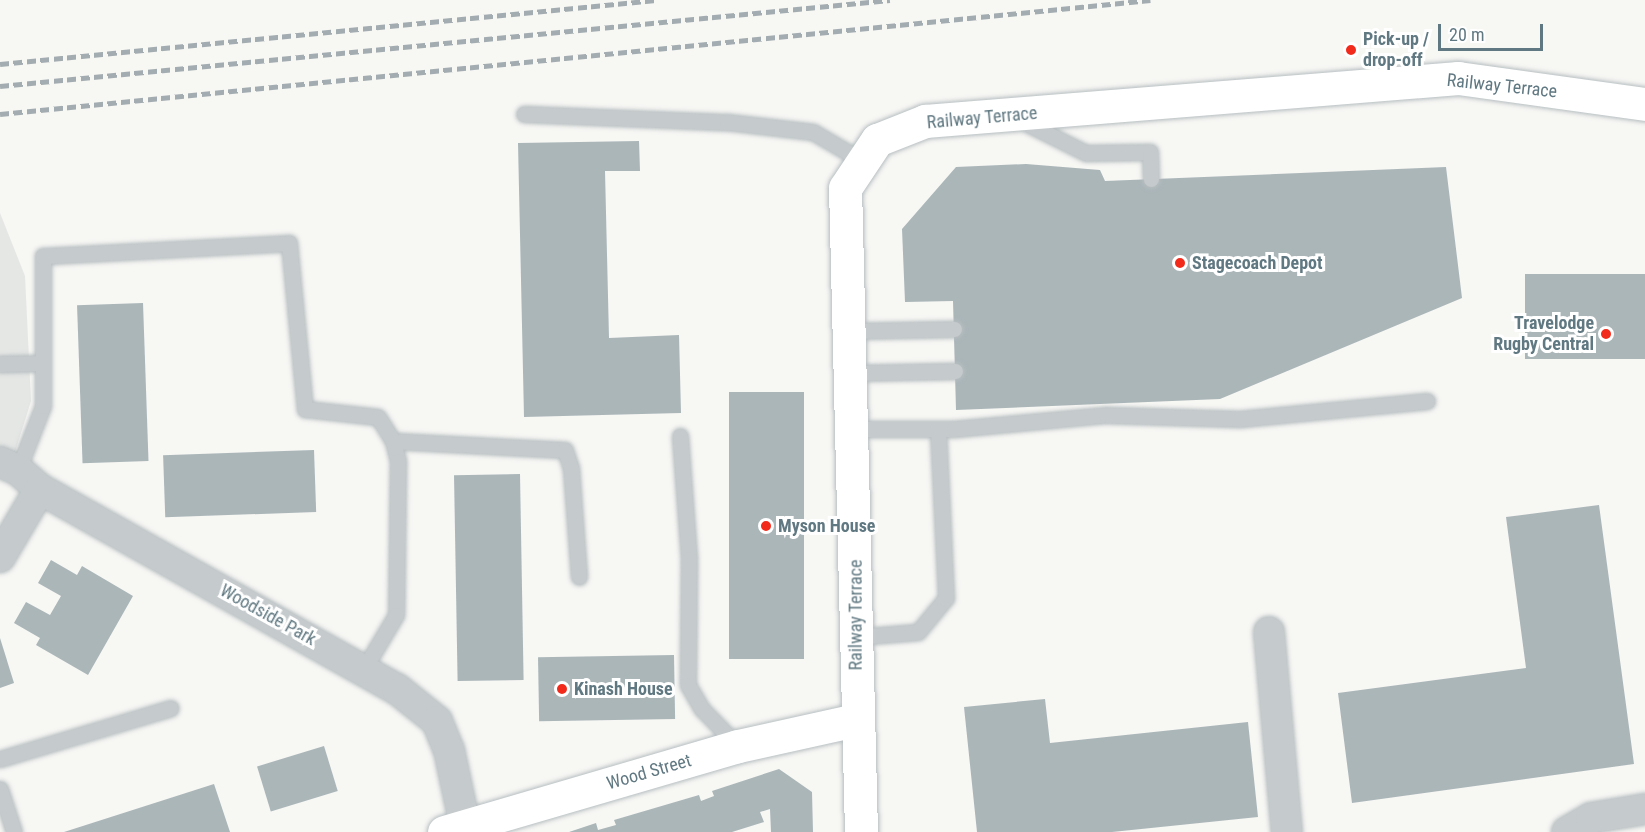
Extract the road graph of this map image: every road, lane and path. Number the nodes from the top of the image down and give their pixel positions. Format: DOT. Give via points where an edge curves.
graph roads {
  1 [pos="1645,104"];
  2 [pos="524,114"];
  3 [pos="1010,115"];
  4 [pos="861,160"];
  5 [pos="1151,179"];
  6 [pos="954,329"];
  7 [pos="849,331"];
  8 [pos="43,363"];
  9 [pos="0,364"];
  10 [pos="955,371"];
  11 [pos="850,373"];
  12 [pos="1427,401"];
  13 [pos="852,429"];
  14 [pos="938,429"];
  15 [pos="680,436"];
  16 [pos="393,441"];
  17 [pos="9,466"];
  18 [pos="40,489"];
  19 [pos="0,557"];
  20 [pos="579,577"];
  21 [pos="1269,632"];
  22 [pos="856,637"];
  23 [pos="364,669"];
  24 [pos="171,708"];
  25 [pos="856,720"];
  26 [pos="738,746"];
  27 [pos="0,759"];
  28 [pos="0,789"];
  29 [pos="1645,809"];
  30 [pos="455,829"];
  31 [pos="1560,831"];
  32 [pos="14,832"];
  33 [pos="861,832"];
  34 [pos="1287,832"];
  1 -- 3 [label="street, Railway Terrace" via="1458,78"];
  2 -- 4 [label="lane" via="727,122 813,132"];
  3 -- 4 [label="street, Railway Terrace" via="925,121 877,140"];
  3 -- 5 [label="lane" via="1086,153 1150,152"];
  4 -- 7 [label="street, Railway Terrace" via="845,188"];
  6 -- 7 [label="lane"];
  7 -- 11 [label="street, Railway Terrace"];
  8 -- 9 [label="lane"];
  8 -- 16 [label="lane" via="43,256 289,243 305,409 378,417"];
  8 -- 17 [label="lane" via="43,405"];
  10 -- 11 [label="lane"];
  11 -- 13 [label="street, Railway Terrace"];
  12 -- 14 [label="lane" via="1240,419 1106,416"];
  13 -- 14 [label="lane"];
  13 -- 22 [label="street, Railway Terrace"];
  14 -- 22 [label="lane" via="946,598 918,632"];
  15 -- 26 [label="lane" via="689,559 688,685 702,709"];
  16 -- 20 [label="lane" via="566,450 571,468"];
  16 -- 23 [label="lane" via="398,461 396,615"];
  17 -- 18 [label="street, Woodside Park"];
  18 -- 19 [label="street"];
  18 -- 23 [label="street, Woodside Park"];
  21 -- 34 [label="street"];
  22 -- 25 [label="street, Railway Terrace"];
  23 -- 30 [label="street, Woodside Park" via="437,721 449,750"];
  24 -- 27 [label="lane"];
  25 -- 26 [label="street, Wood Street"];
  25 -- 33 [label="street, Railway Terrace"];
  26 -- 30 [label="street, Wood Street"];
  28 -- 32 [label="lane"];
  29 -- 31 [label="street" via="1591,818"];
}
